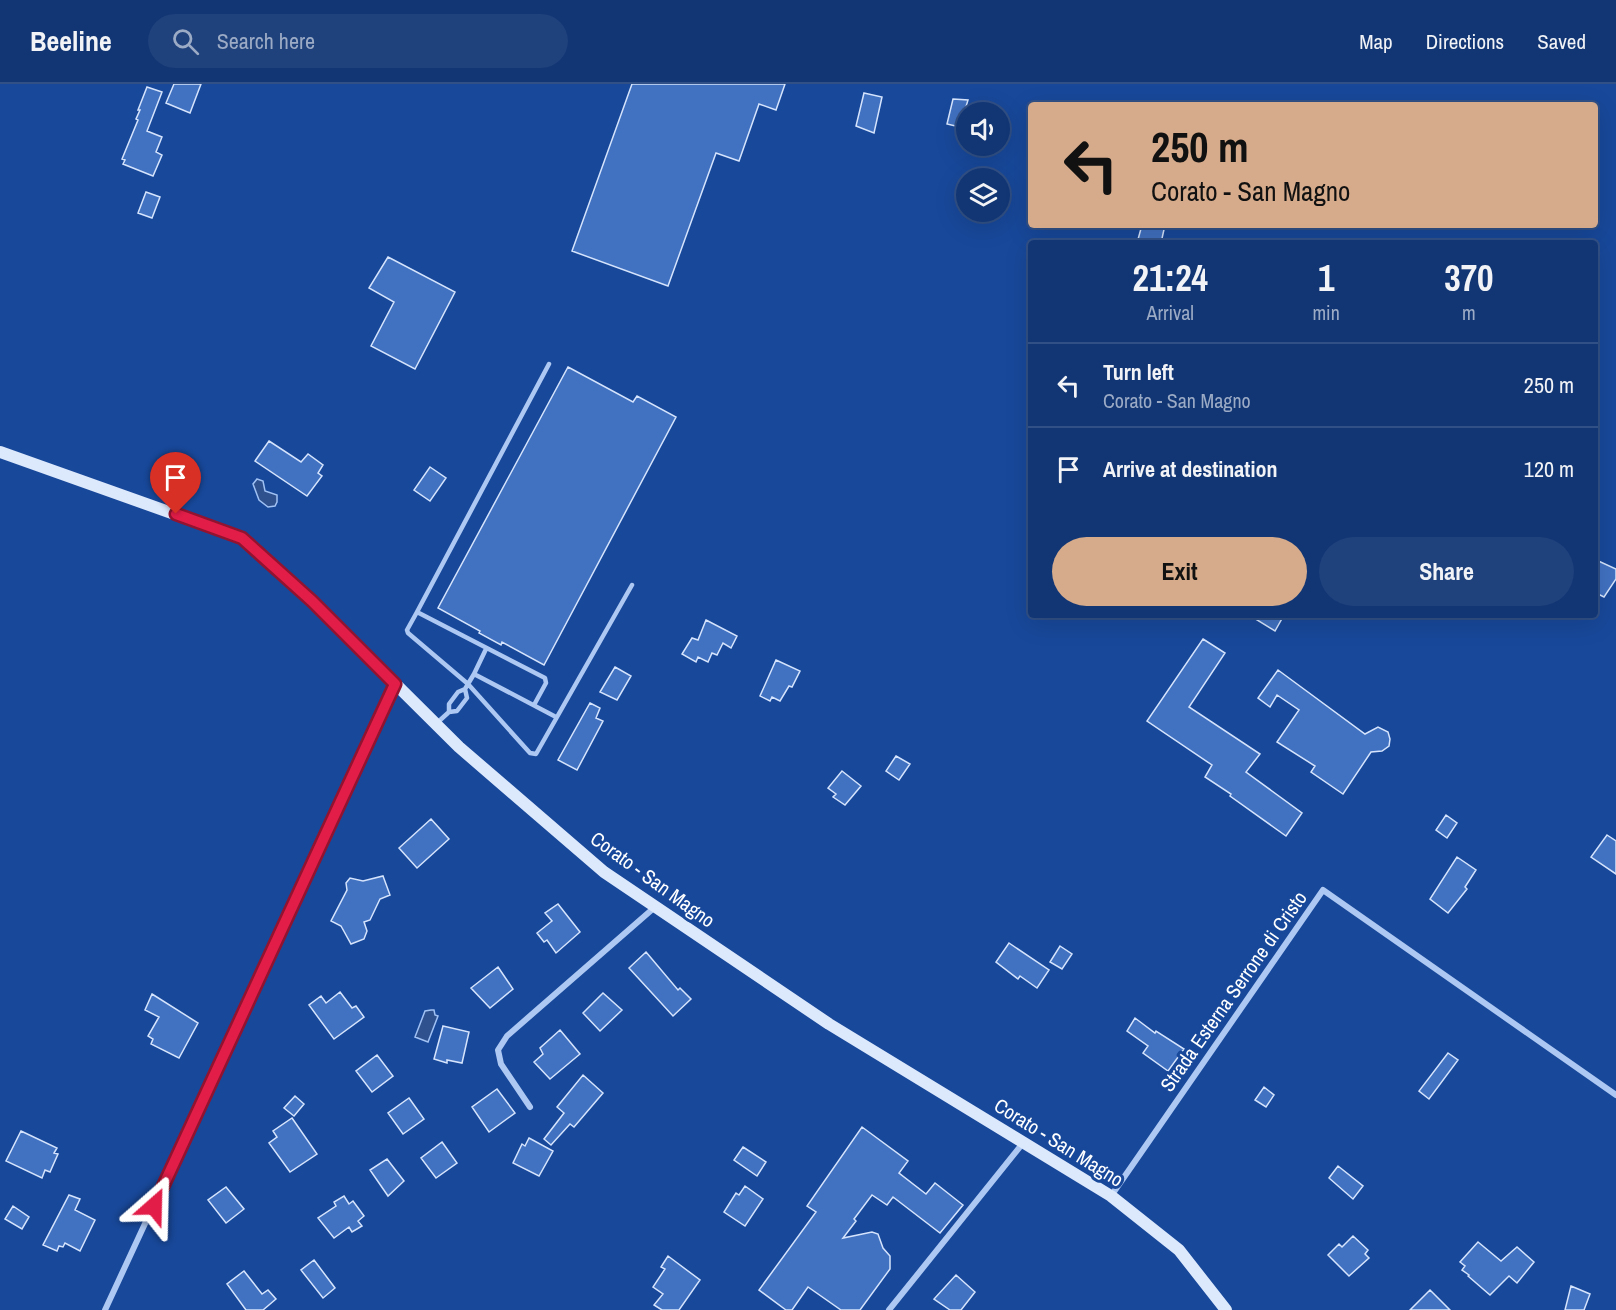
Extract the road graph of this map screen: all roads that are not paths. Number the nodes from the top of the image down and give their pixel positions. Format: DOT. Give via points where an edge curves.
graph roads {
  1 [pos="549,364"];
  2 [pos="0,452"];
  3 [pos="632,585"];
  4 [pos="417,612"];
  5 [pos="486,649"];
  6 [pos="474,674"];
  7 [pos="395,684"];
  8 [pos="466,687"];
  9 [pos="534,705"];
  10 [pos="449,712"];
  11 [pos="556,717"];
  12 [pos="436,724"];
  13 [pos="655,906"];
  14 [pos="1616,1095"];
  15 [pos="530,1107"];
  16 [pos="1023,1142"];
  17 [pos="1112,1196"];
  18 [pos="105,1310"];
  19 [pos="889,1310"];
  20 [pos="1226,1310"];
  1 -- 4 [label="lane"];
  2 -- 7 [label="main road, Corato - San Magno" via="242,538"];
  3 -- 11 [label="lane"];
  4 -- 5 [label="lane"];
  4 -- 8 [label="lane" via="408,633"];
  5 -- 6 [label="lane"];
  5 -- 9 [label="lane" via="545,678"];
  6 -- 8 [label="lane"];
  6 -- 9 [label="lane"];
  7 -- 12 [label="main road, Corato - San Magno"];
  7 -- 18 [label="street"];
  8 -- 10 [label="lane" via="449,704"];
  8 -- 10 [label="lane" via="466,698 458,711"];
  8 -- 11 [label="lane" via="530,753 536,754"];
  9 -- 11 [label="lane"];
  10 -- 12 [label="lane"];
  12 -- 13 [label="main road, Corato - San Magno" via="604,872"];
  13 -- 15 [label="street" via="507,1036 498,1050 501,1064"];
  13 -- 16 [label="main road, Corato - San Magno" via="829,1024"];
  14 -- 17 [label="street, Strada Esterna Serrone di Cristo" via="1323,890"];
  16 -- 17 [label="main road, Corato - San Magno"];
  16 -- 19 [label="street"];
  17 -- 20 [label="main road, Corato - San Magno" via="1179,1250"];
}
